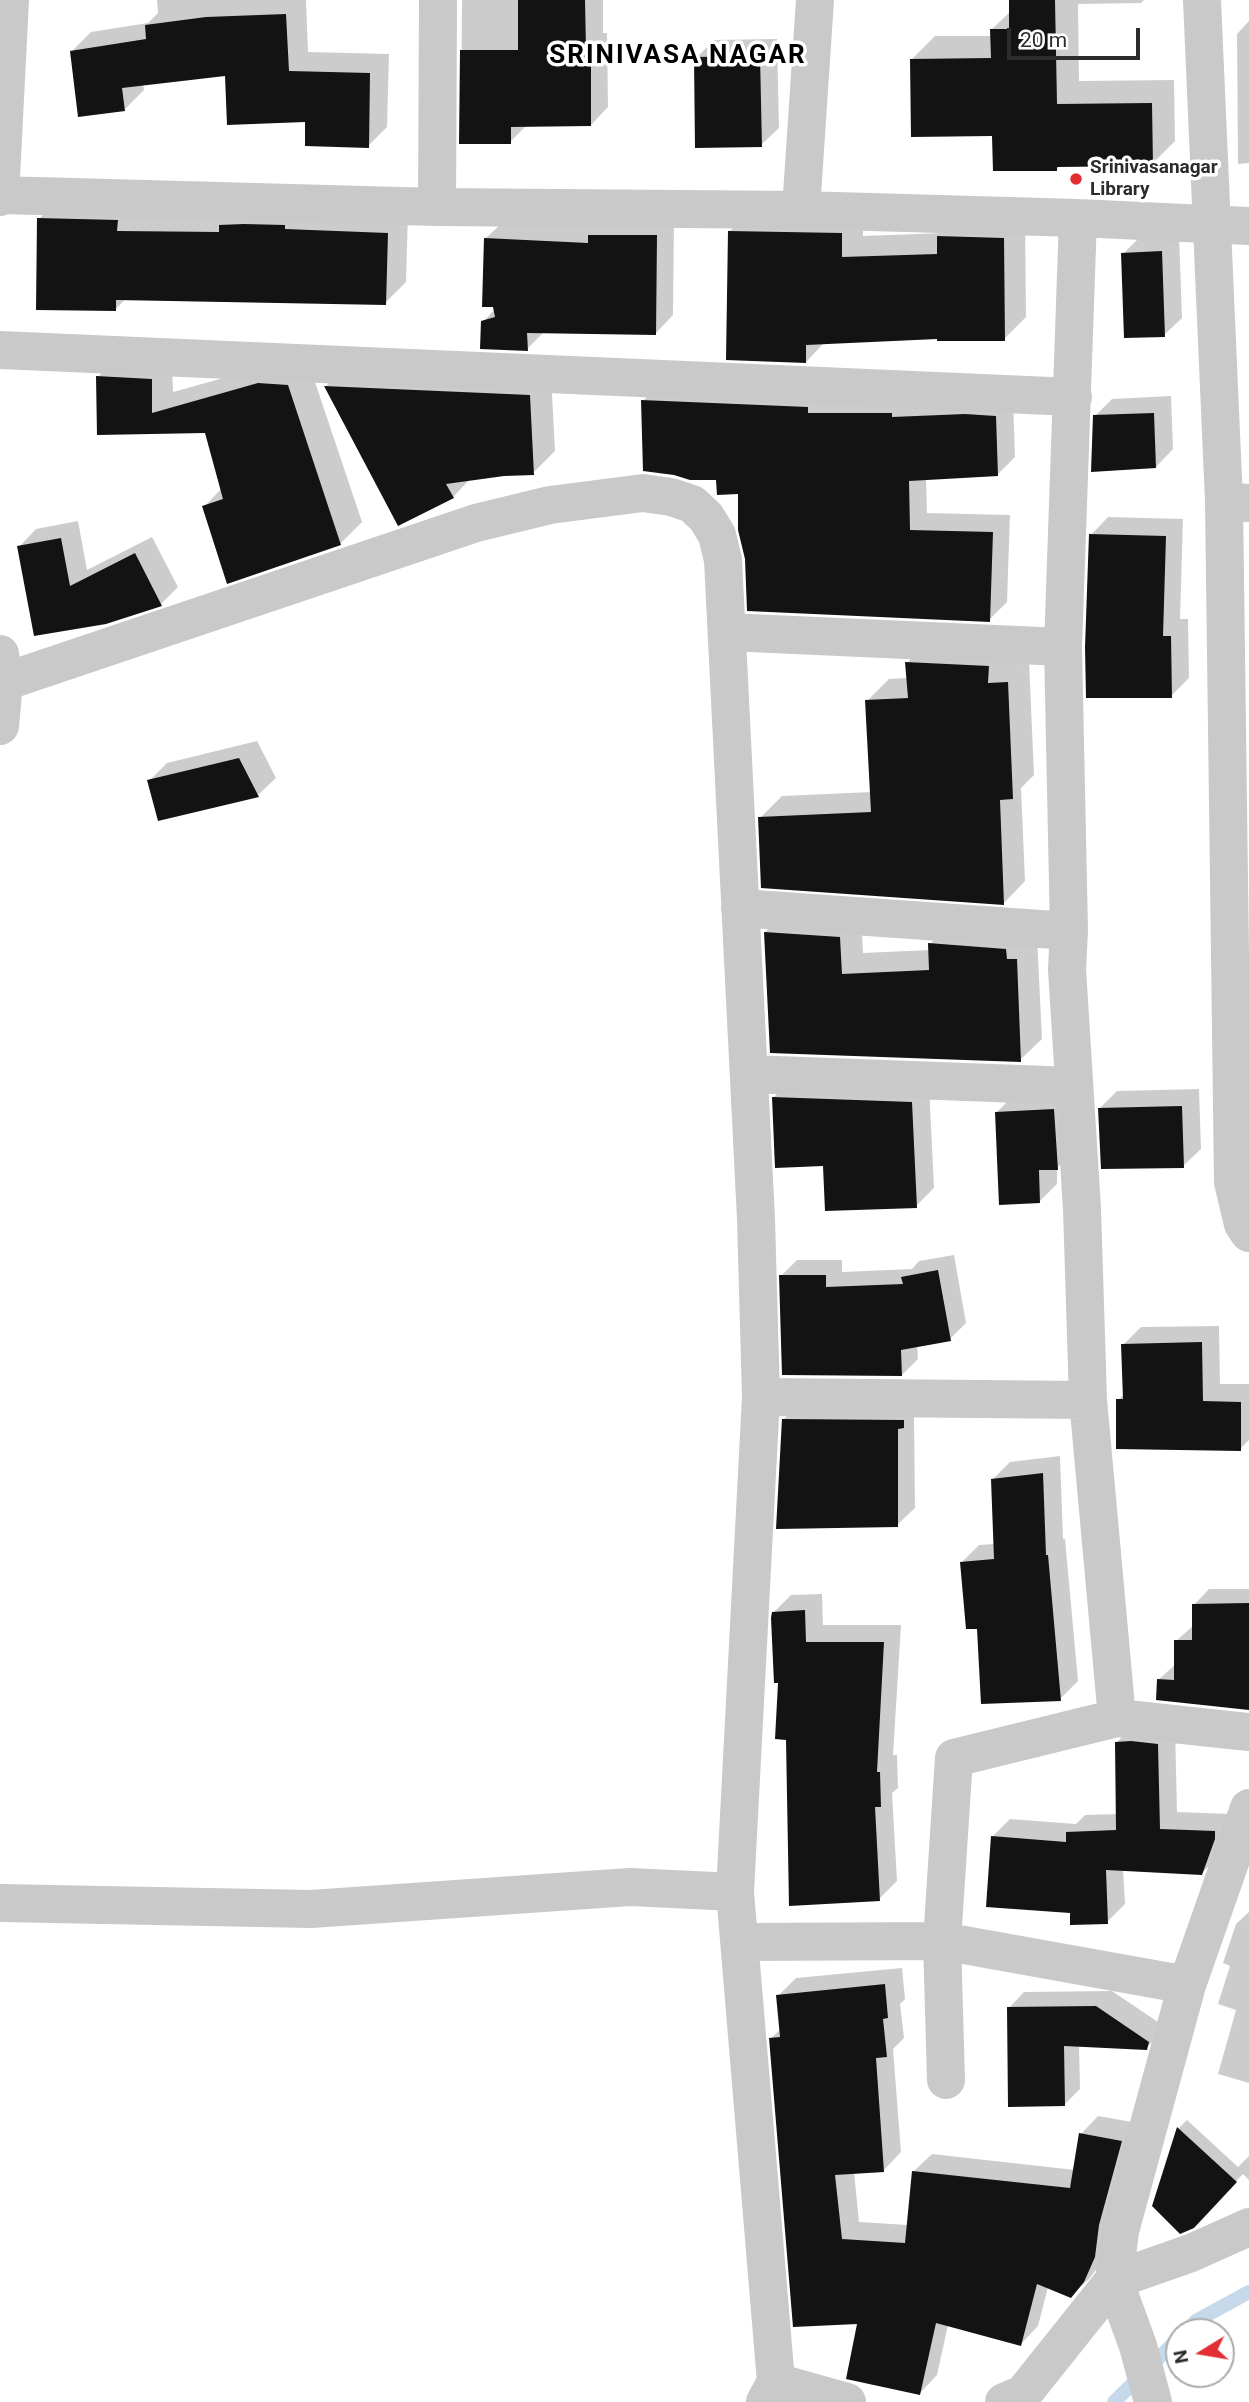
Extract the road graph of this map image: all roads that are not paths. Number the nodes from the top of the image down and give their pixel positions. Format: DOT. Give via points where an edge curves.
graph roads {
  1 [pos="10,0"];
  2 [pos="438,0"];
  3 [pos="815,0"];
  4 [pos="1202,0"];
  5 [pos="3,118"];
  6 [pos="0,196"];
  7 [pos="437,207"];
  8 [pos="802,210"];
  9 [pos="1078,218"];
  10 [pos="1231,226"];
  11 [pos="0,350"];
  12 [pos="1073,397"];
  13 [pos="1236,502"];
  14 [pos="727,632"];
  15 [pos="1063,647"];
  16 [pos="2,668"];
  17 [pos="0,726"];
  18 [pos="1239,816"];
  19 [pos="740,908"];
  20 [pos="1069,931"];
  21 [pos="749,1074"];
  22 [pos="1074,1086"];
  23 [pos="1249,1233"];
  24 [pos="761,1397"];
  25 [pos="1088,1400"];
  26 [pos="1117,1718"];
  27 [pos="1249,1732"];
  28 [pos="1249,1808"];
  29 [pos="735,1892"];
  30 [pos="0,1903"];
  31 [pos="942,1941"];
  32 [pos="740,1942"];
  33 [pos="1187,1985"];
  34 [pos="946,2080"];
  35 [pos="1249,2227"];
  36 [pos="1114,2280"];
  37 [pos="771,2392"];
  38 [pos="847,2402"];
  39 [pos="1004,2402"];
  40 [pos="1153,2402"];
  1 -- 5 [label="street"];
  2 -- 7 [label="street"];
  3 -- 8 [label="street"];
  4 -- 10 [label="street"];
  5 -- 6 [label="street"];
  6 -- 7 [label="street"];
  7 -- 8 [label="street"];
  8 -- 9 [label="street"];
  9 -- 10 [label="street"];
  9 -- 12 [label="street"];
  10 -- 13 [label="street"];
  11 -- 12 [label="street"];
  12 -- 15 [label="street"];
  13 -- 18 [label="street"];
  14 -- 15 [label="street"];
  14 -- 16 [label="street" via="717,535 692,504 643,493 550,505 476,523"];
  14 -- 19 [label="street"];
  15 -- 20 [label="street"];
  16 -- 17 [label="street"];
  18 -- 23 [label="street" via="1233,1182"];
  19 -- 20 [label="street"];
  19 -- 21 [label="street"];
  20 -- 22 [label="street"];
  21 -- 22 [label="street"];
  21 -- 24 [label="street"];
  22 -- 25 [label="street"];
  24 -- 25 [label="street"];
  24 -- 29 [label="street"];
  25 -- 26 [label="street"];
  26 -- 27 [label="street"];
  26 -- 31 [label="street" via="954,1758"];
  28 -- 33 [label="street"];
  29 -- 30 [label="street" via="630,1887 311,1909"];
  29 -- 32 [label="street"];
  31 -- 32 [label="street"];
  31 -- 33 [label="street"];
  31 -- 34 [label="street"];
  32 -- 37 [label="street"];
  33 -- 36 [label="street" via="1120,2231"];
  35 -- 36 [label="street"];
  36 -- 39 [label="street" via="1023,2394"];
  36 -- 40 [label="street"];
  37 -- 38 [label="street"];
}
